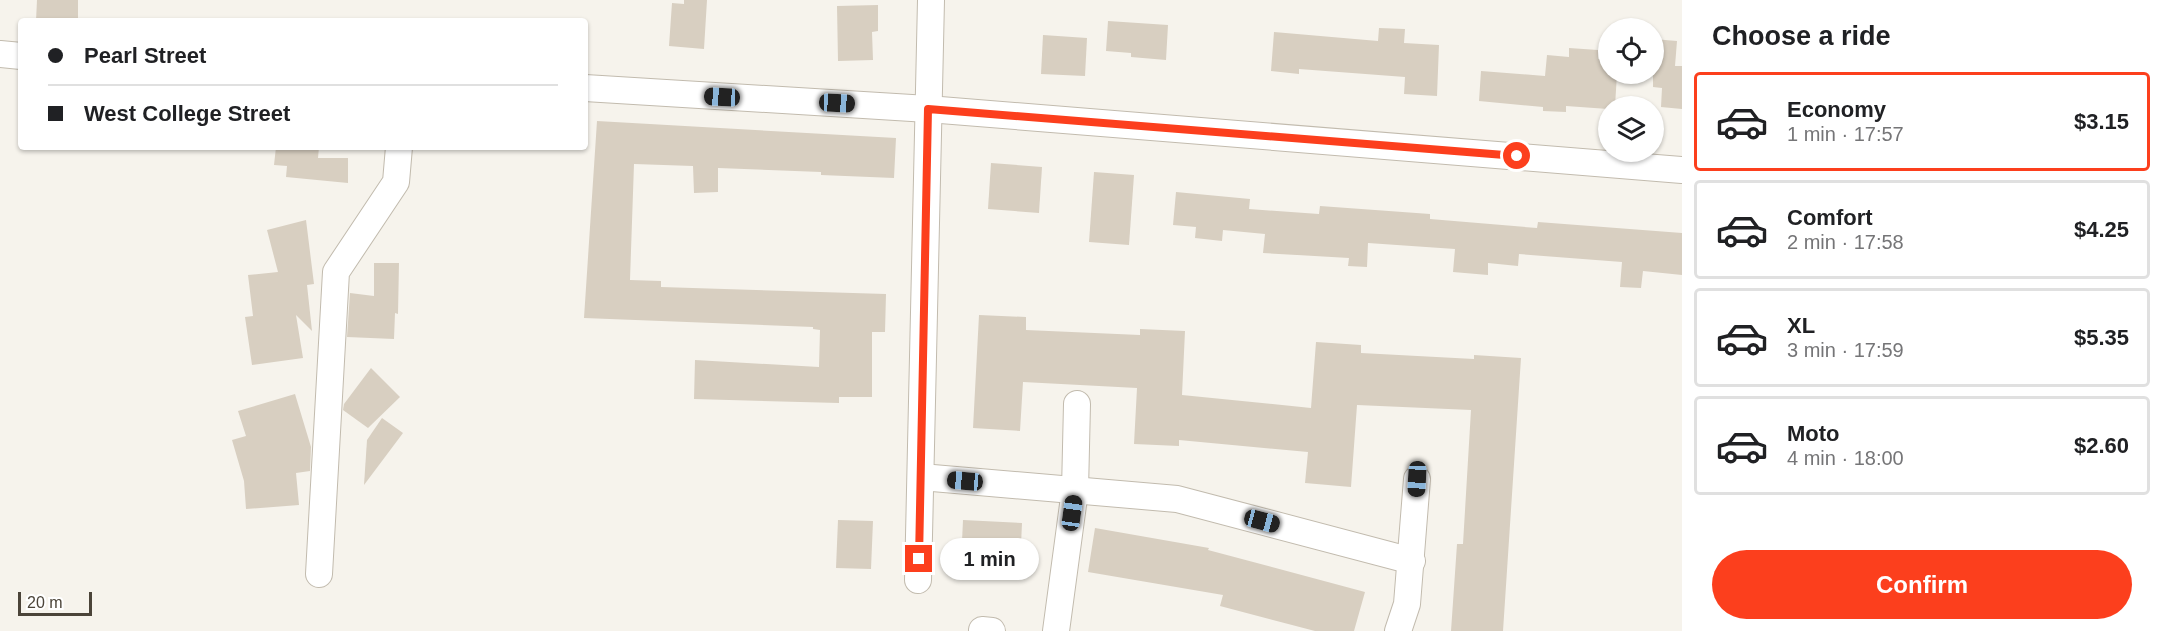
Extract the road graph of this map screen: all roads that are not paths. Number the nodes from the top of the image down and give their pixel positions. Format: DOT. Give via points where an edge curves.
graph roads {
  1 [pos="931,0"];
  2 [pos="0,54"];
  3 [pos="18,56"];
  4 [pos="588,88"];
  5 [pos="928,109"];
  6 [pos="399,150"];
  7 [pos="1682,170"];
  8 [pos="1077,404"];
  9 [pos="921,477"];
  10 [pos="1417,479"];
  11 [pos="1075,490"];
  12 [pos="1412,561"];
  13 [pos="319,574"];
  14 [pos="918,580"];
  15 [pos="1056,631"];
  16 [pos="1398,631"];
  1 -- 5 [label="street"];
  2 -- 3 [label="street"];
  4 -- 5 [label="street"];
  5 -- 7 [label="street"];
  5 -- 9 [label="street"];
  6 -- 13 [label="street" via="396,182 336,272"];
  8 -- 11 [label="street"];
  9 -- 11 [label="street"];
  9 -- 14 [label="street"];
  10 -- 12 [label="street"];
  11 -- 12 [label="street" via="1177,499"];
  11 -- 15 [label="street"];
  12 -- 16 [label="street" via="1407,604"];
}
